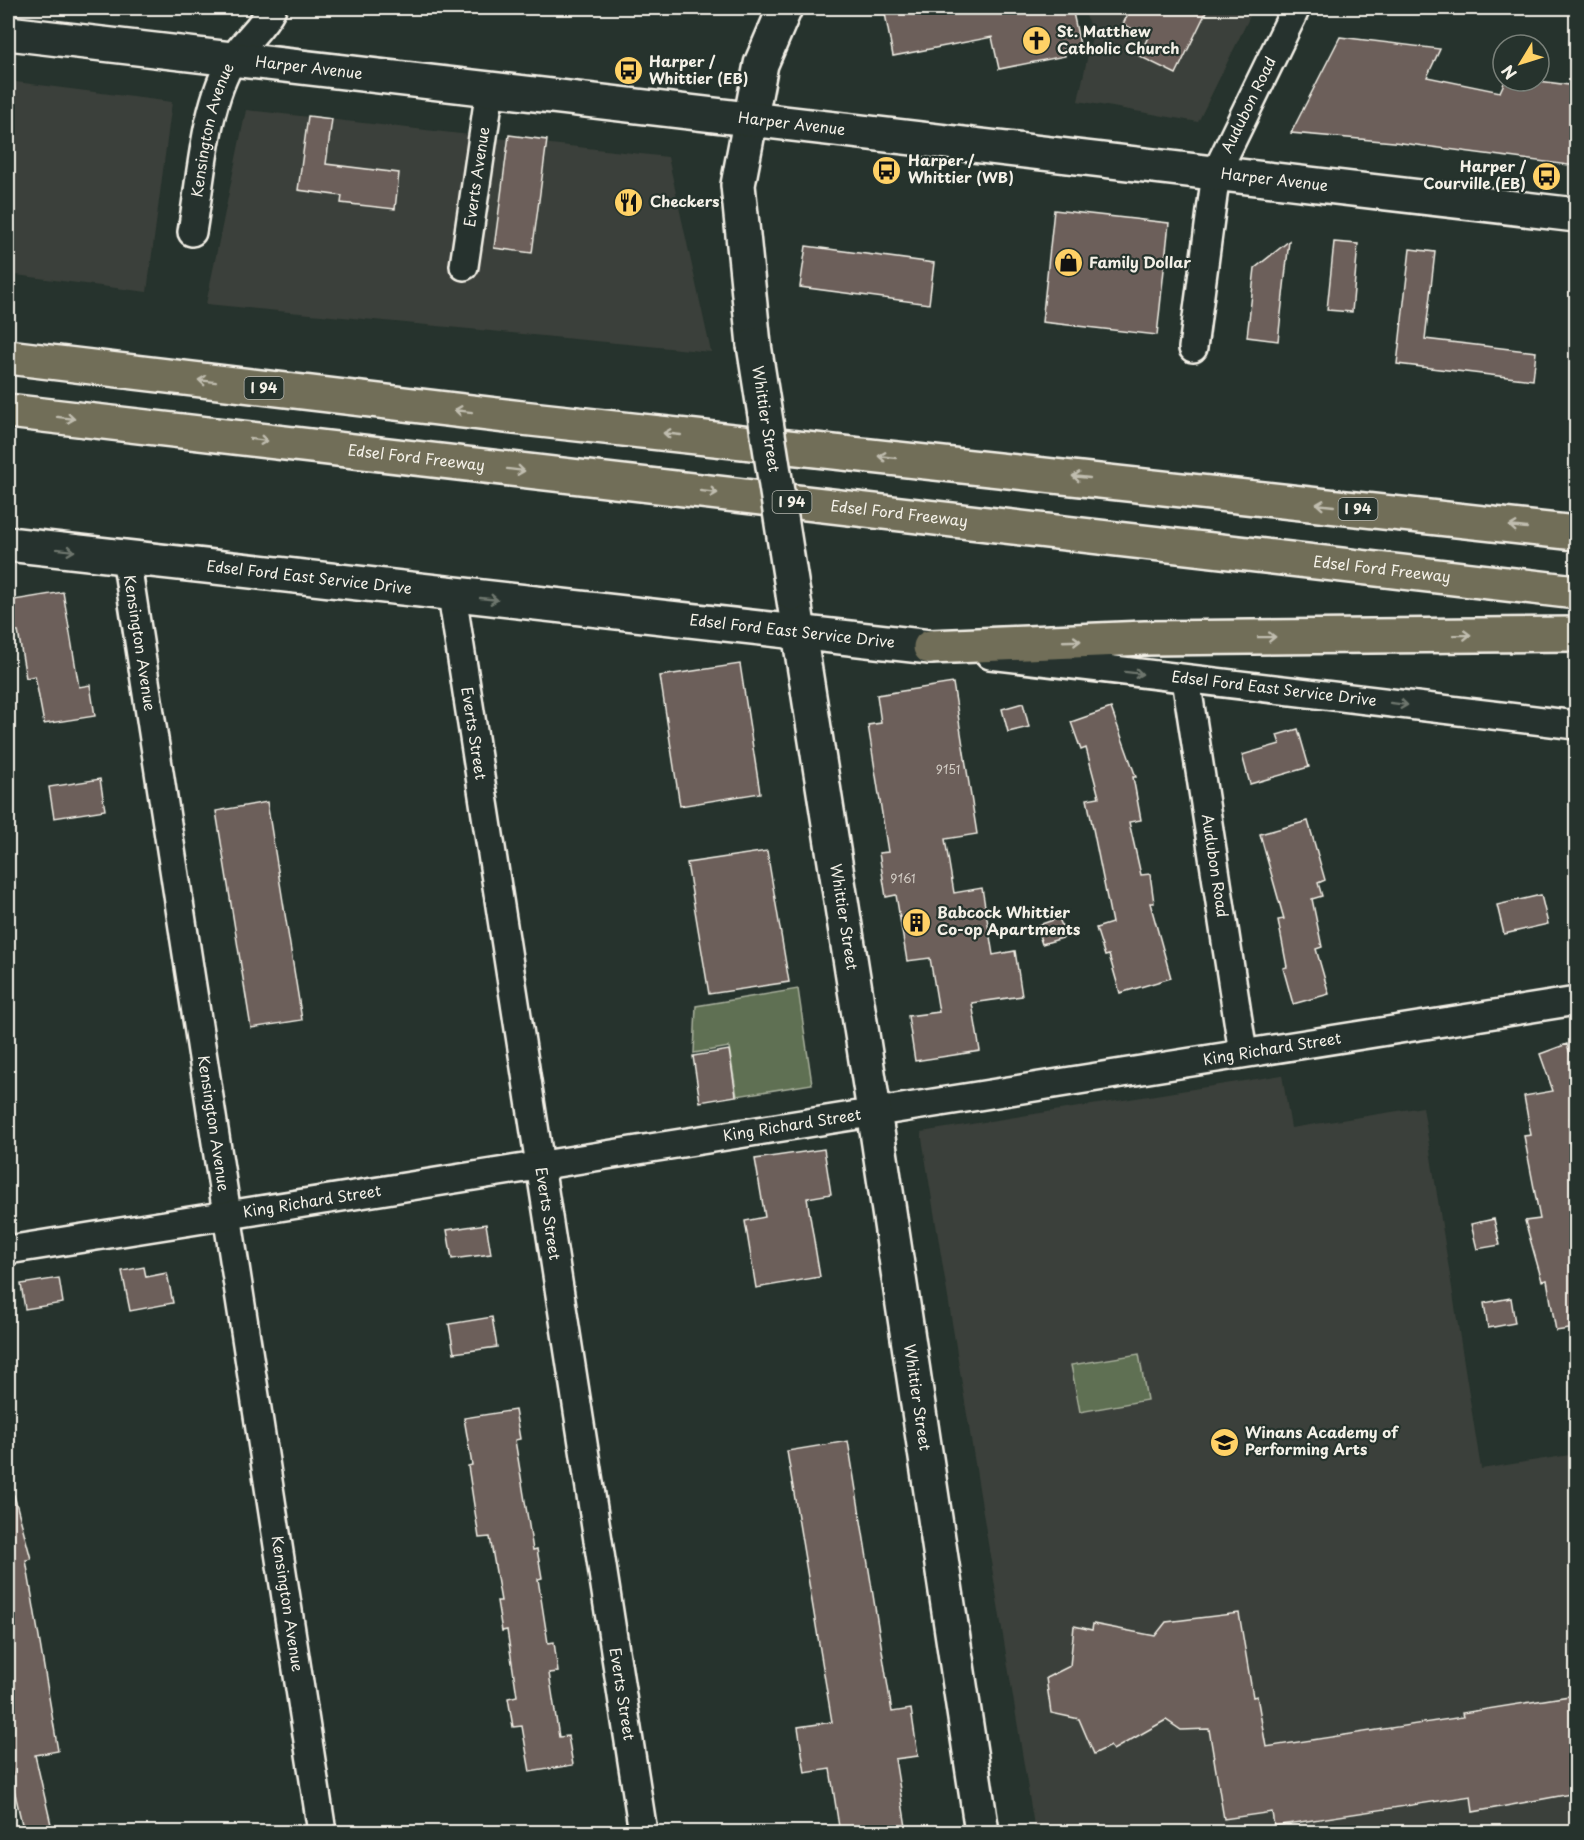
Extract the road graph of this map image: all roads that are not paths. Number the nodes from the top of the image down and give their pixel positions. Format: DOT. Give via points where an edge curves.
graph roads {
  1 [pos="272,8"];
  2 [pos="785,8"];
  3 [pos="1296,8"];
  4 [pos="8,33"];
  5 [pos="233,58"];
  6 [pos="490,89"];
  7 [pos="750,120"];
  8 [pos="1216,173"];
  9 [pos="1576,215"];
  10 [pos="192,232"];
  11 [pos="464,266"];
  12 [pos="1193,348"];
  13 [pos="8,357"];
  14 [pos="8,411"];
  15 [pos="1576,533"];
  16 [pos="8,544"];
  17 [pos="126,557"];
  18 [pos="1576,592"];
  19 [pos="452,595"];
  20 [pos="799,631"];
  21 [pos="1576,634"];
  22 [pos="930,647"];
  23 [pos="1186,679"];
  24 [pos="1576,725"];
  25 [pos="1576,1001"];
  26 [pos="1243,1053"];
  27 [pos="874,1111"];
  28 [pos="540,1165"];
  29 [pos="227,1215"];
  30 [pos="8,1250"];
  31 [pos="322,1833"];
  32 [pos="643,1833"];
  33 [pos="982,1833"];
  1 -- 5 [label="street, Kensington Avenue"];
  2 -- 7 [label="street, Whittier Street" via="761,64"];
  3 -- 8 [label="street, Audubon Road"];
  4 -- 5 [label="street, Harper Avenue"];
  5 -- 6 [label="street, Harper Avenue"];
  5 -- 10 [label="street, Kensington Avenue" via="214,97"];
  6 -- 7 [label="street, Harper Avenue"];
  6 -- 11 [label="street, Everts Avenue"];
  7 -- 8 [label="street, Harper Avenue"];
  7 -- 20 [label="street, Whittier Street, bridge" via="738,185 754,345"];
  8 -- 9 [label="street, Harper Avenue"];
  8 -- 12 [label="street, Audubon Road"];
  15 -- 13 [label="highway, I 94, one-way" via="512,417"];
  14 -- 18 [label="highway, Edsel Ford Freeway / I 94, one-way"];
  16 -- 17 [label="street, Edsel Ford East Service Drive, one-way"];
  17 -- 19 [label="street, Edsel Ford East Service Drive"];
  17 -- 29 [label="street, Kensington Avenue"];
  19 -- 20 [label="street, Edsel Ford East Service Drive, one-way"];
  19 -- 28 [label="street, Everts Street"];
  20 -- 22 [label="street, Edsel Ford East Service Drive"];
  20 -- 27 [label="street, Whittier Street"];
  22 -- 21 [label="highway, one-way" via="1144,639"];
  22 -- 23 [label="street, Edsel Ford East Service Drive, one-way"];
  23 -- 24 [label="street, Edsel Ford East Service Drive, one-way"];
  23 -- 26 [label="street, Audubon Road"];
  25 -- 26 [label="street, King Richard Street"];
  26 -- 27 [label="street, King Richard Street"];
  27 -- 28 [label="street, King Richard Street"];
  27 -- 33 [label="street, Whittier Street"];
  28 -- 29 [label="street, King Richard Street"];
  28 -- 32 [label="street, Everts Street"];
  29 -- 30 [label="street, King Richard Street"];
  29 -- 31 [label="street, Kensington Avenue"];
}
